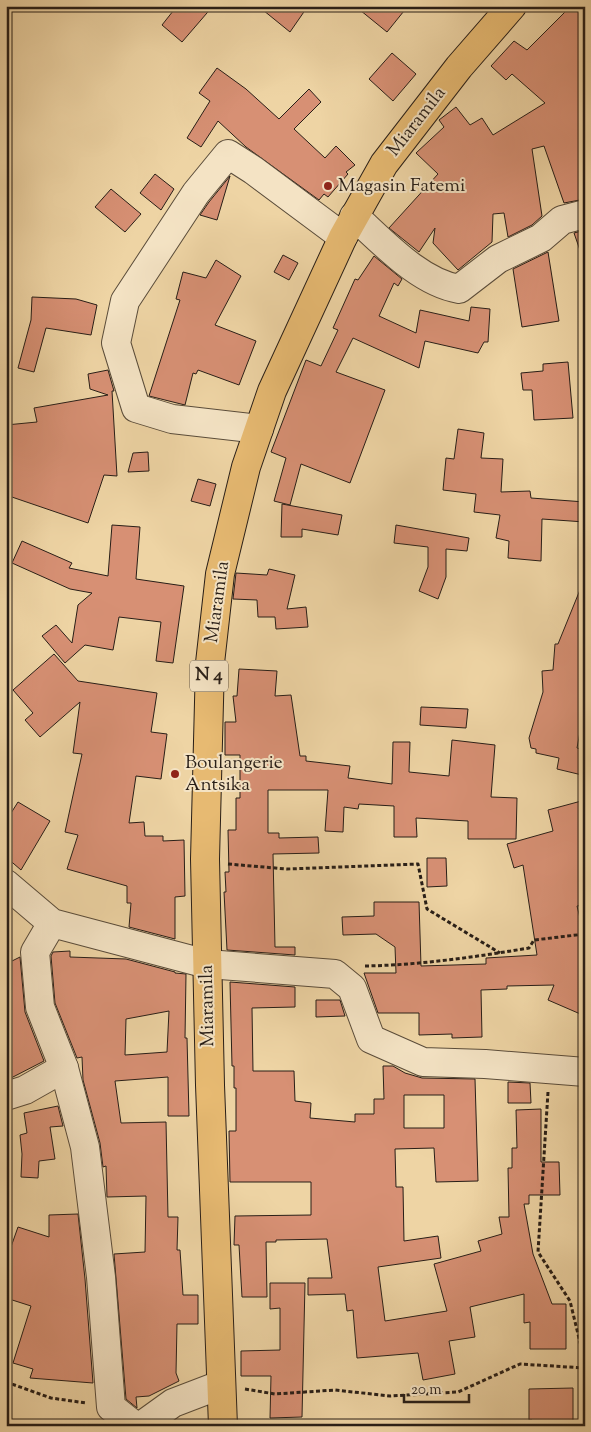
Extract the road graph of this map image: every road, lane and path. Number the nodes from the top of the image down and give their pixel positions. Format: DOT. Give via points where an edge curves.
graph roads {
  1 [pos="512,6"];
  2 [pos="585,214"];
  3 [pos="348,227"];
  4 [pos="259,429"];
  5 [pos="205,859"];
  6 [pos="6,884"];
  7 [pos="52,923"];
  8 [pos="585,934"];
  9 [pos="500,953"];
  10 [pos="207,964"];
  11 [pos="336,974"];
  12 [pos="64,1068"];
  13 [pos="550,1069"];
  14 [pos="585,1072"];
  15 [pos="6,1096"];
  16 [pos="585,1363"];
  17 [pos="585,1368"];
  18 [pos="6,1382"];
  19 [pos="220,1384"];
  20 [pos="111,1407"];
  21 [pos="134,1426"];
  22 [pos="141,1426"];
  23 [pos="223,1426"];
  1 -- 3 [label="main road, Miaramila / N 4" via="459,67 384,164"];
  2 -- 3 [label="street" via="562,220 541,238 498,259 459,289 441,286 394,252"];
  3 -- 4 [label="main road, Miaramila / N 4" via="272,390"];
  3 -- 4 [label="street" via="228,154 196,193 125,301 116,343 136,408 172,419"];
  4 -- 5 [label="main road, Miaramila / N 4" via="246,467 220,574 210,663"];
  5 -- 9 [label="path" via="218,864 287,869 418,864 427,909"];
  5 -- 10 [label="main road, Miaramila / N 4"];
  6 -- 7 [label="street"];
  7 -- 10 [label="street"];
  7 -- 12 [label="street" via="35,952 40,1007"];
  8 -- 9 [label="path" via="534,940 529,948"];
  9 -- 11 [label="path" via="357,967"];
  10 -- 11 [label="street"];
  10 -- 19 [label="main road, Miaramila / N 4"];
  11 -- 13 [label="street" via="352,988 371,1039 423,1062"];
  12 -- 15 [label="street" via="25,1090"];
  12 -- 20 [label="street" via="85,1147 101,1276"];
  13 -- 14 [label="street"];
  13 -- 16 [label="path" via="538,1252 570,1301"];
  17 -- 19 [label="path" via="520,1364 458,1392 390,1396 335,1390 275,1394"];
  18 -- 20 [label="path" via="52,1398"];
  19 -- 22 [label="street" via="172,1403"];
  19 -- 23 [label="main road, Miaramila / N 4"];
  20 -- 21 [label="street"];
}
